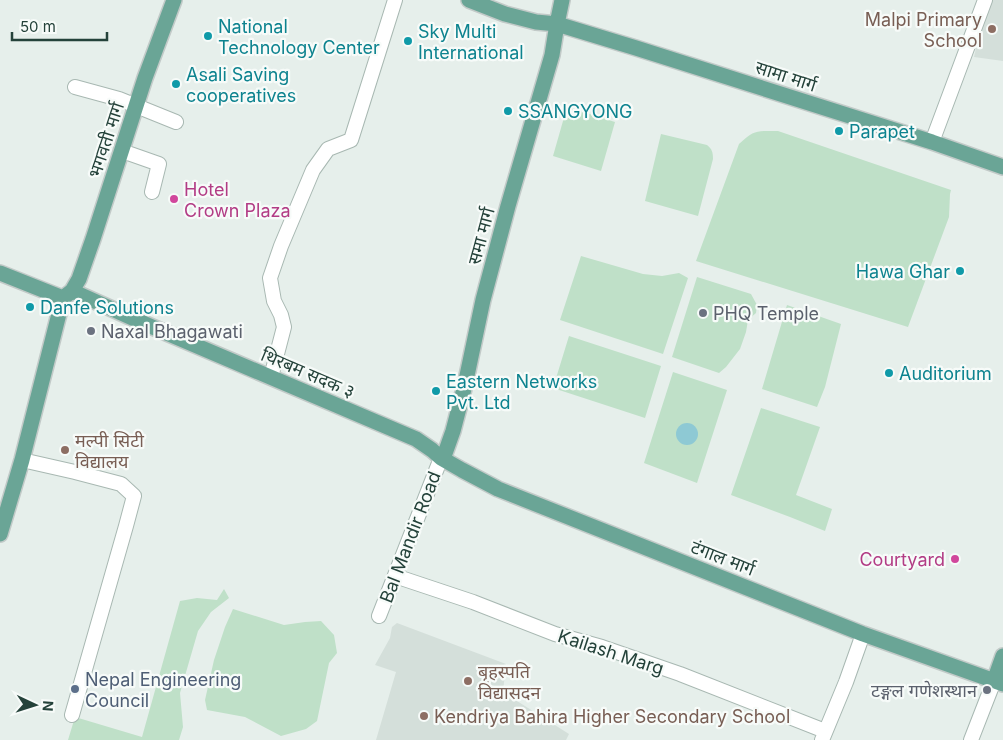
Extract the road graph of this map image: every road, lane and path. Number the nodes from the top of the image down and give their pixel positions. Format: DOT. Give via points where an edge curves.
graph roads {
  1 [pos="174,0"];
  2 [pos="395,0"];
  3 [pos="469,0"];
  4 [pos="562,0"];
  5 [pos="986,0"];
  6 [pos="557,24"];
  7 [pos="75,87"];
  8 [pos="136,106"];
  9 [pos="176,122"];
  10 [pos="932,142"];
  11 [pos="122,152"];
  12 [pos="1003,167"];
  13 [pos="152,192"];
  14 [pos="0,273"];
  15 [pos="68,294"];
  16 [pos="271,377"];
  17 [pos="442,459"];
  18 [pos="22,460"];
  19 [pos="0,534"];
  20 [pos="395,576"];
  21 [pos="379,616"];
  22 [pos="864,634"];
  23 [pos="1003,656"];
  24 [pos="998,682"];
  25 [pos="72,715"];
  26 [pos="823,735"];
  27 [pos="971,740"];
  1 -- 8 [label="main road, भगवती मार्ग"];
  2 -- 16 [label="street" via="351,140 328,149 313,170 270,278 284,327"];
  3 -- 6 [label="main road, सामा मार्ग" via="505,14"];
  4 -- 6 [label="main road"];
  5 -- 10 [label="street"];
  6 -- 10 [label="main road, सामा मार्ग"];
  6 -- 17 [label="main road, समा मार्ग" via="552,55 483,300 453,431"];
  7 -- 8 [label="street"];
  8 -- 9 [label="street"];
  8 -- 11 [label="main road, भगवती मार्ग"];
  10 -- 12 [label="main road, सामा मार्ग"];
  11 -- 13 [label="street" via="159,164"];
  11 -- 15 [label="main road, भगवती मार्ग" via="79,279"];
  14 -- 15 [label="main road, थिरबम सदक ३"];
  15 -- 16 [label="main road, थिरबम सदक ३"];
  15 -- 18 [label="main road, भगवती मार्ग"];
  16 -- 17 [label="main road, थिरबम सदक ३" via="416,439"];
  17 -- 20 [label="street, Bal Mandir Road"];
  17 -- 22 [label="main road, टंगाल मार्ग" via="498,489"];
  18 -- 19 [label="main road, भगवती मार्ग"];
  18 -- 25 [label="street" via="121,484 134,496"];
  20 -- 21 [label="street, Bal Mandir Road"];
  20 -- 26 [label="street, Kailash Marg" via="555,634 680,674"];
  22 -- 24 [label="main road, टंगाल मार्ग"];
  22 -- 26 [label="street"];
  23 -- 24 [label="main road"];
  24 -- 27 [label="street"];
}
